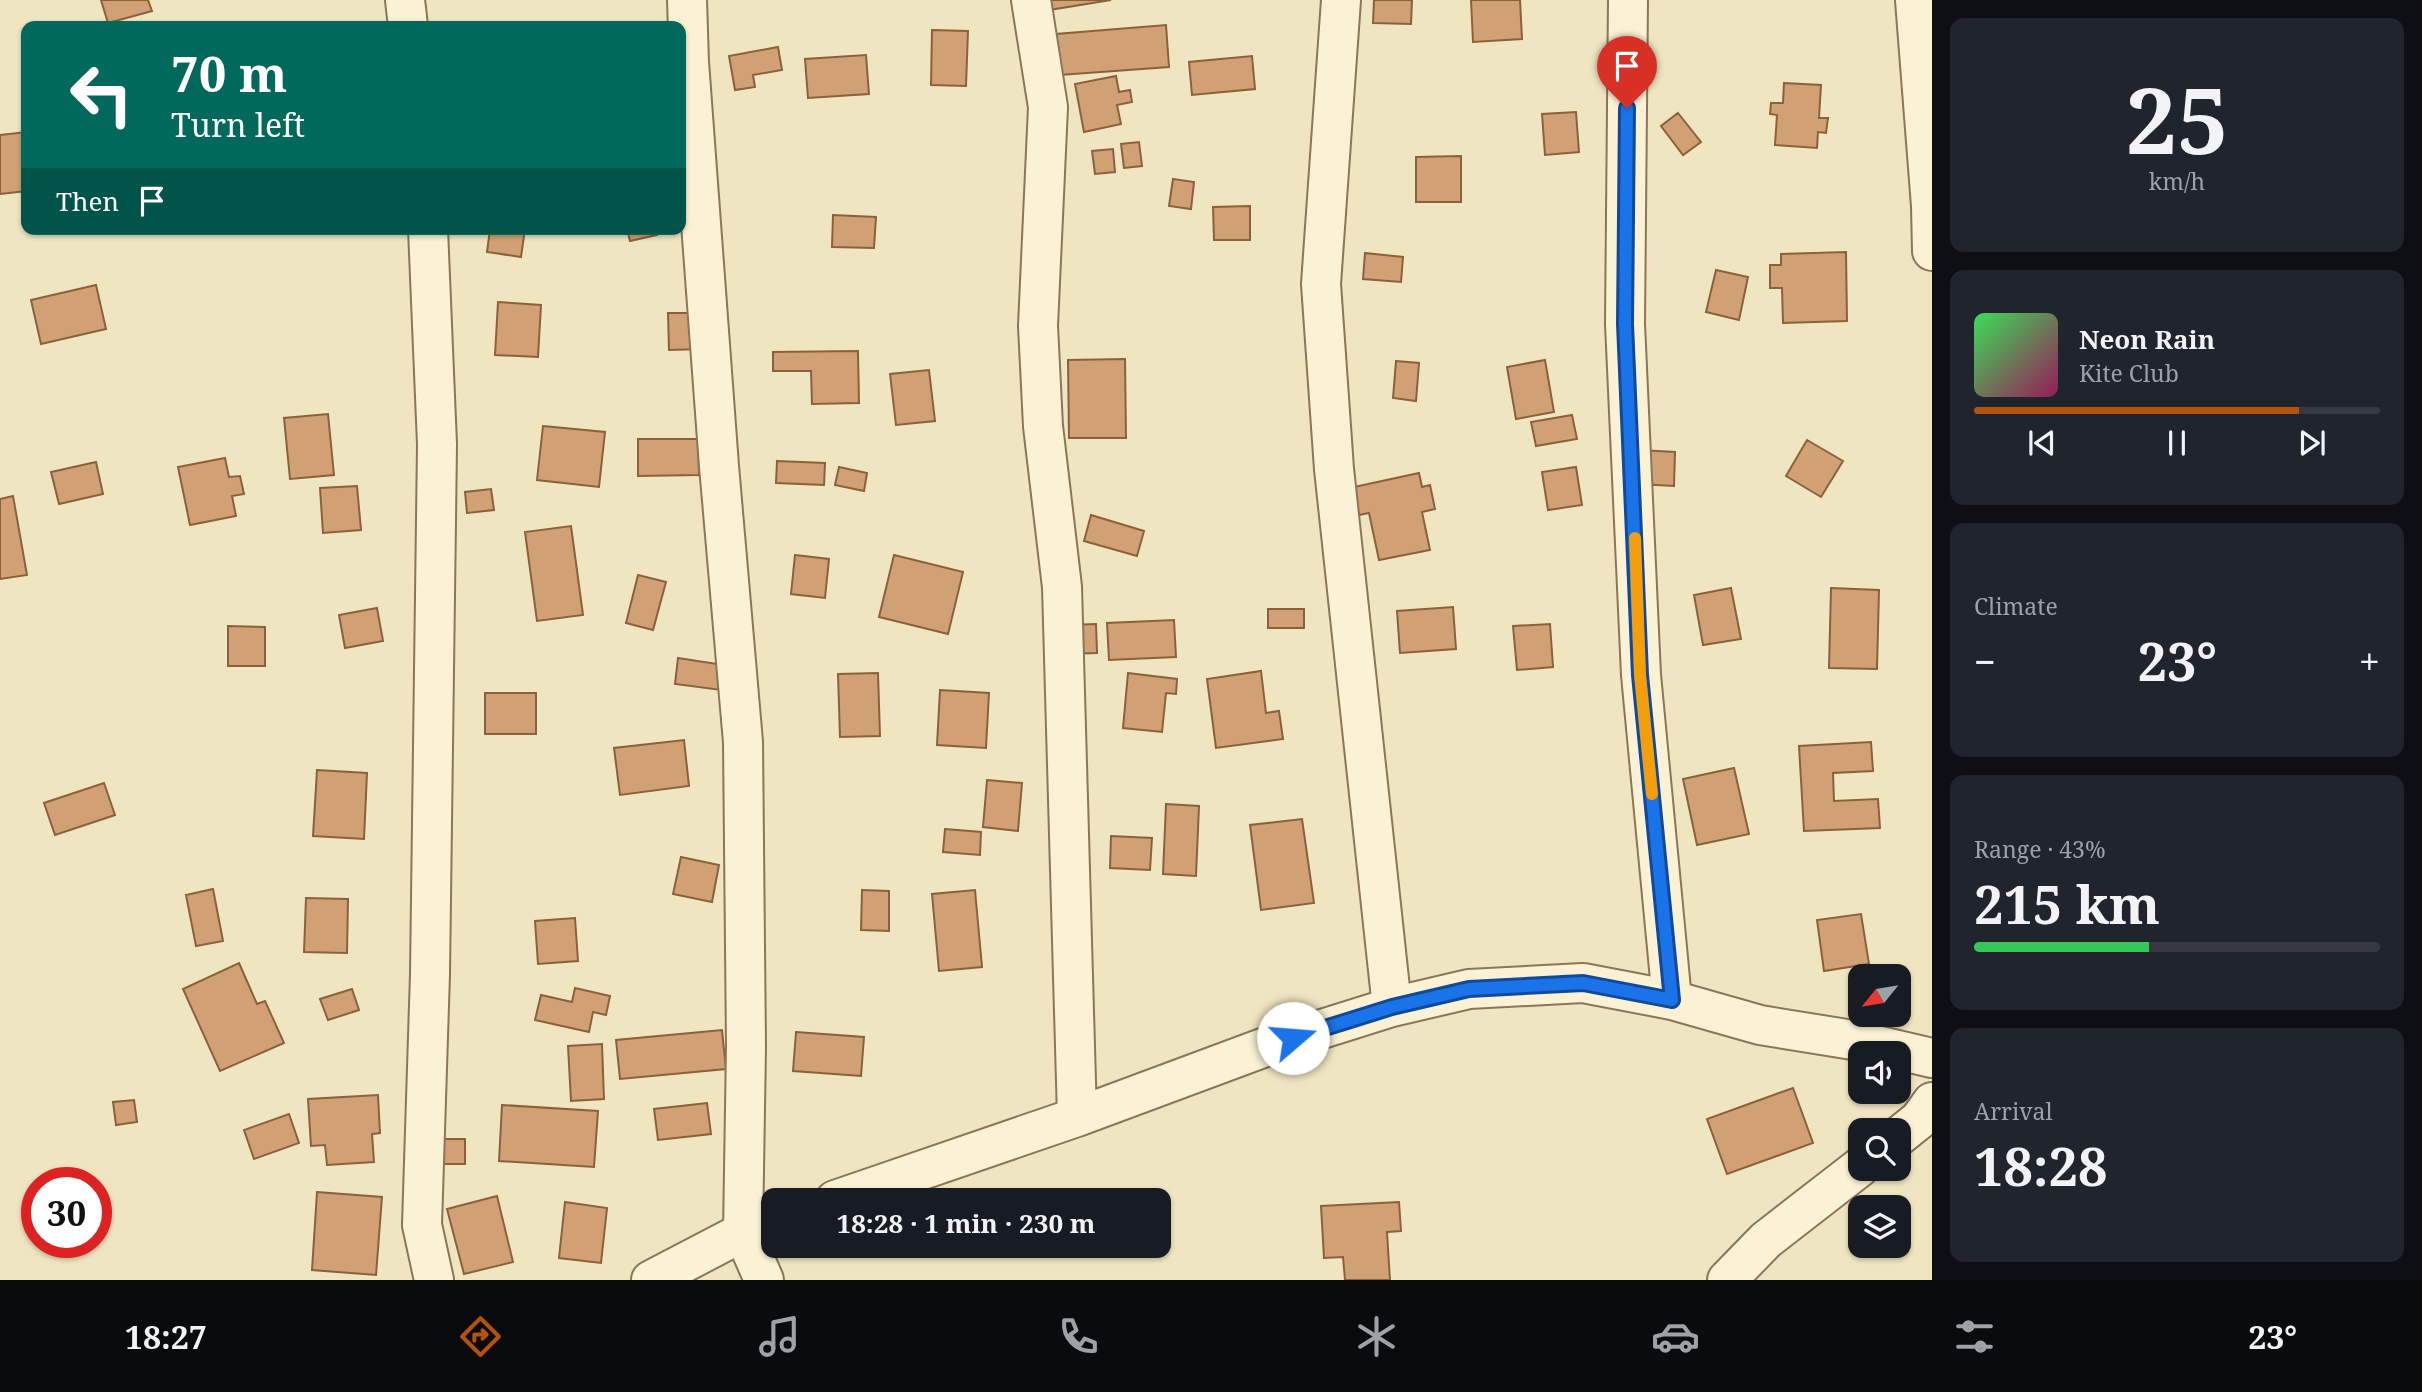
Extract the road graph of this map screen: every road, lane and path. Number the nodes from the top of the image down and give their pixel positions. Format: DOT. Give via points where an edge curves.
graph roads {
  1 [pos="405,0"];
  2 [pos="687,0"];
  3 [pos="1031,0"];
  4 [pos="1341,0"];
  5 [pos="1629,0"];
  6 [pos="1915,0"];
  7 [pos="407,21"];
  8 [pos="428,235"];
  9 [pos="1932,251"];
  10 [pos="1672,1000"];
  11 [pos="1392,1007"];
  12 [pos="1932,1058"];
  13 [pos="1932,1102"];
  14 [pos="1077,1117"];
  15 [pos="1911,1126"];
  16 [pos="1848,1176"];
  17 [pos="870,1188"];
  18 [pos="758,1227"];
  19 [pos="434,1280"];
  20 [pos="651,1280"];
  21 [pos="764,1280"];
  22 [pos="1727,1280"];
  1 -- 7 [label="street"];
  2 -- 18 [label="street" via="743,742 746,1047"];
  3 -- 14 [label="street" via="1048,107 1038,326 1043,426 1062,587"];
  4 -- 11 [label="street" via="1321,284 1334,469"];
  5 -- 10 [label="street" via="1625,324 1640,675"];
  6 -- 9 [label="street"];
  8 -- 19 [label="street" via="437,444 422,1225"];
  10 -- 11 [label="street" via="1583,983 1469,989"];
  10 -- 12 [label="street" via="1760,1024"];
  11 -- 14 [label="street" via="1268,1046"];
  13 -- 15 [label="street"];
  14 -- 17 [label="street"];
  16 -- 22 [label="street" via="1766,1240"];
  18 -- 20 [label="street"];
  18 -- 21 [label="street"];
}
